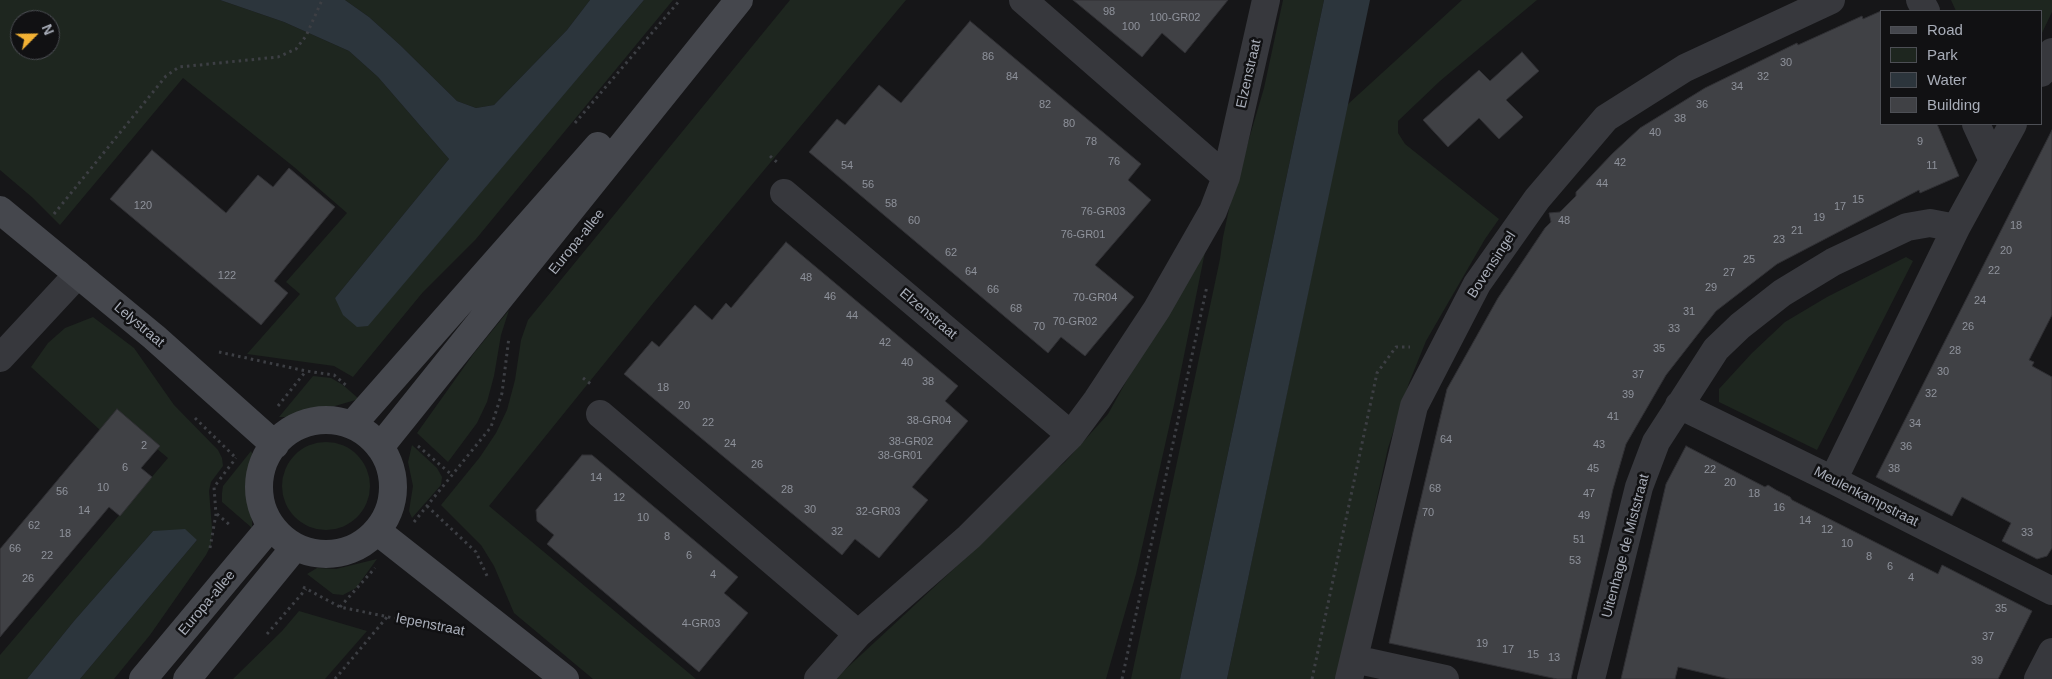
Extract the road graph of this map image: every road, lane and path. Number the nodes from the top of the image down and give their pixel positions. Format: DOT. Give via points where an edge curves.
graph roads {
  1 [pos="322,0"];
  2 [pos="718,0"];
  3 [pos="739,0"];
  4 [pos="1023,0"];
  5 [pos="1266,0"];
  6 [pos="1831,0"];
  7 [pos="2052,52"];
  8 [pos="2042,71"];
  9 [pos="1976,125"];
  10 [pos="2012,125"];
  11 [pos="1993,161"];
  12 [pos="1226,177"];
  13 [pos="784,194"];
  14 [pos="0,210"];
  15 [pos="1956,228"];
  16 [pos="35,237"];
  17 [pos="78,274"];
  18 [pos="1208,282"];
  19 [pos="509,335"];
  20 [pos="213,350"];
  21 [pos="1442,350"];
  22 [pos="0,358"];
  23 [pos="351,389"];
  24 [pos="1679,405"];
  25 [pos="600,414"];
  26 [pos="352,425"];
  27 [pos="1071,435"];
  28 [pos="275,445"];
  29 [pos="380,447"];
  30 [pos="236,458"];
  31 [pos="1833,480"];
  32 [pos="427,506"];
  33 [pos="216,514"];
  34 [pos="271,526"];
  35 [pos="377,531"];
  36 [pos="295,548"];
  37 [pos="306,589"];
  38 [pos="2052,591"];
  39 [pos="387,616"];
  40 [pos="453,630"];
  41 [pos="858,634"];
  42 [pos="2052,652"];
  43 [pos="1351,669"];
  44 [pos="143,679"];
  45 [pos="187,679"];
  46 [pos="335,679"];
  47 [pos="565,679"];
  48 [pos="818,679"];
  49 [pos="1122,679"];
  50 [pos="1312,679"];
  51 [pos="1445,679"];
  52 [pos="1591,679"];
  53 [pos="2038,679"];
  1 -- 16 [label="path" via="306,36 296,49 278,58 179,67 166,76"];
  2 -- 26 [label="main road" via="591,155"];
  3 -- 29 [label="main road, Europa-allee"];
  4 -- 12 [label="street"];
  5 -- 12 [label="street, Elzenstraat"];
  6 -- 21 [label="street, Bovensingel" via="1685,68 1606,118 1531,206 1477,284"];
  7 -- 8 [label="street"];
  9 -- 11 [label="street"];
  10 -- 11 [label="street"];
  11 -- 15 [label="street"];
  12 -- 27 [label="street, Elzenstraat" via="1213,212 1157,309"];
  13 -- 27 [label="street, Elzenstraat"];
  14 -- 16 [label="main road, Lelystraat"];
  15 -- 24 [label="street, Uitenhage de Miststraat" via="1930,223 1907,227 1833,262 1782,293 1716,349"];
  15 -- 31 [label="street"];
  16 -- 17 [label="main road, Lelystraat"];
  17 -- 22 [label="street"];
  17 -- 28 [label="main road, Lelystraat"];
  18 -- 49 [label="path"];
  19 -- 32 [label="path" via="502,393 491,427"];
  20 -- 23 [label="path" via="334,375"];
  21 -- 43 [label="street, Bovensingel" via="1414,406"];
  21 -- 50 [label="path" via="1396,348 1377,373"];
  24 -- 31 [label="street, Meulenkampstraat"];
  24 -- 52 [label="street, Uitenhage de Miststraat" via="1656,442 1639,487"];
  25 -- 41 [label="street"];
  26 -- 28 [label="main road" via="330,420 308,422 287,432"];
  26 -- 29 [label="main road" via="368,434"];
  27 -- 41 [label="street, Elzenstraat" via="970,537"];
  28 -- 34 [label="main road" via="262,466 258,487 261,508"];
  29 -- 35 [label="main road" via="390,467 393,490 389,512"];
  30 -- 33 [label="path" via="214,487"];
  31 -- 38 [label="street, Meulenkampstraat"];
  34 -- 36 [label="main road"];
  34 -- 44 [label="main road, Europa-allee"];
  35 -- 36 [label="main road" via="360,545 339,553 317,554"];
  35 -- 47 [label="main road, Iepenstraat"];
  36 -- 45 [label="main road"];
  37 -- 39 [label="path, Iepenstraat" via="340,607"];
  39 -- 40 [label="path, Iepenstraat"];
  39 -- 46 [label="path"];
  41 -- 48 [label="street, Elzenstraat"];
  42 -- 53 [label="street"];
  43 -- 51 [label="street"];
}
